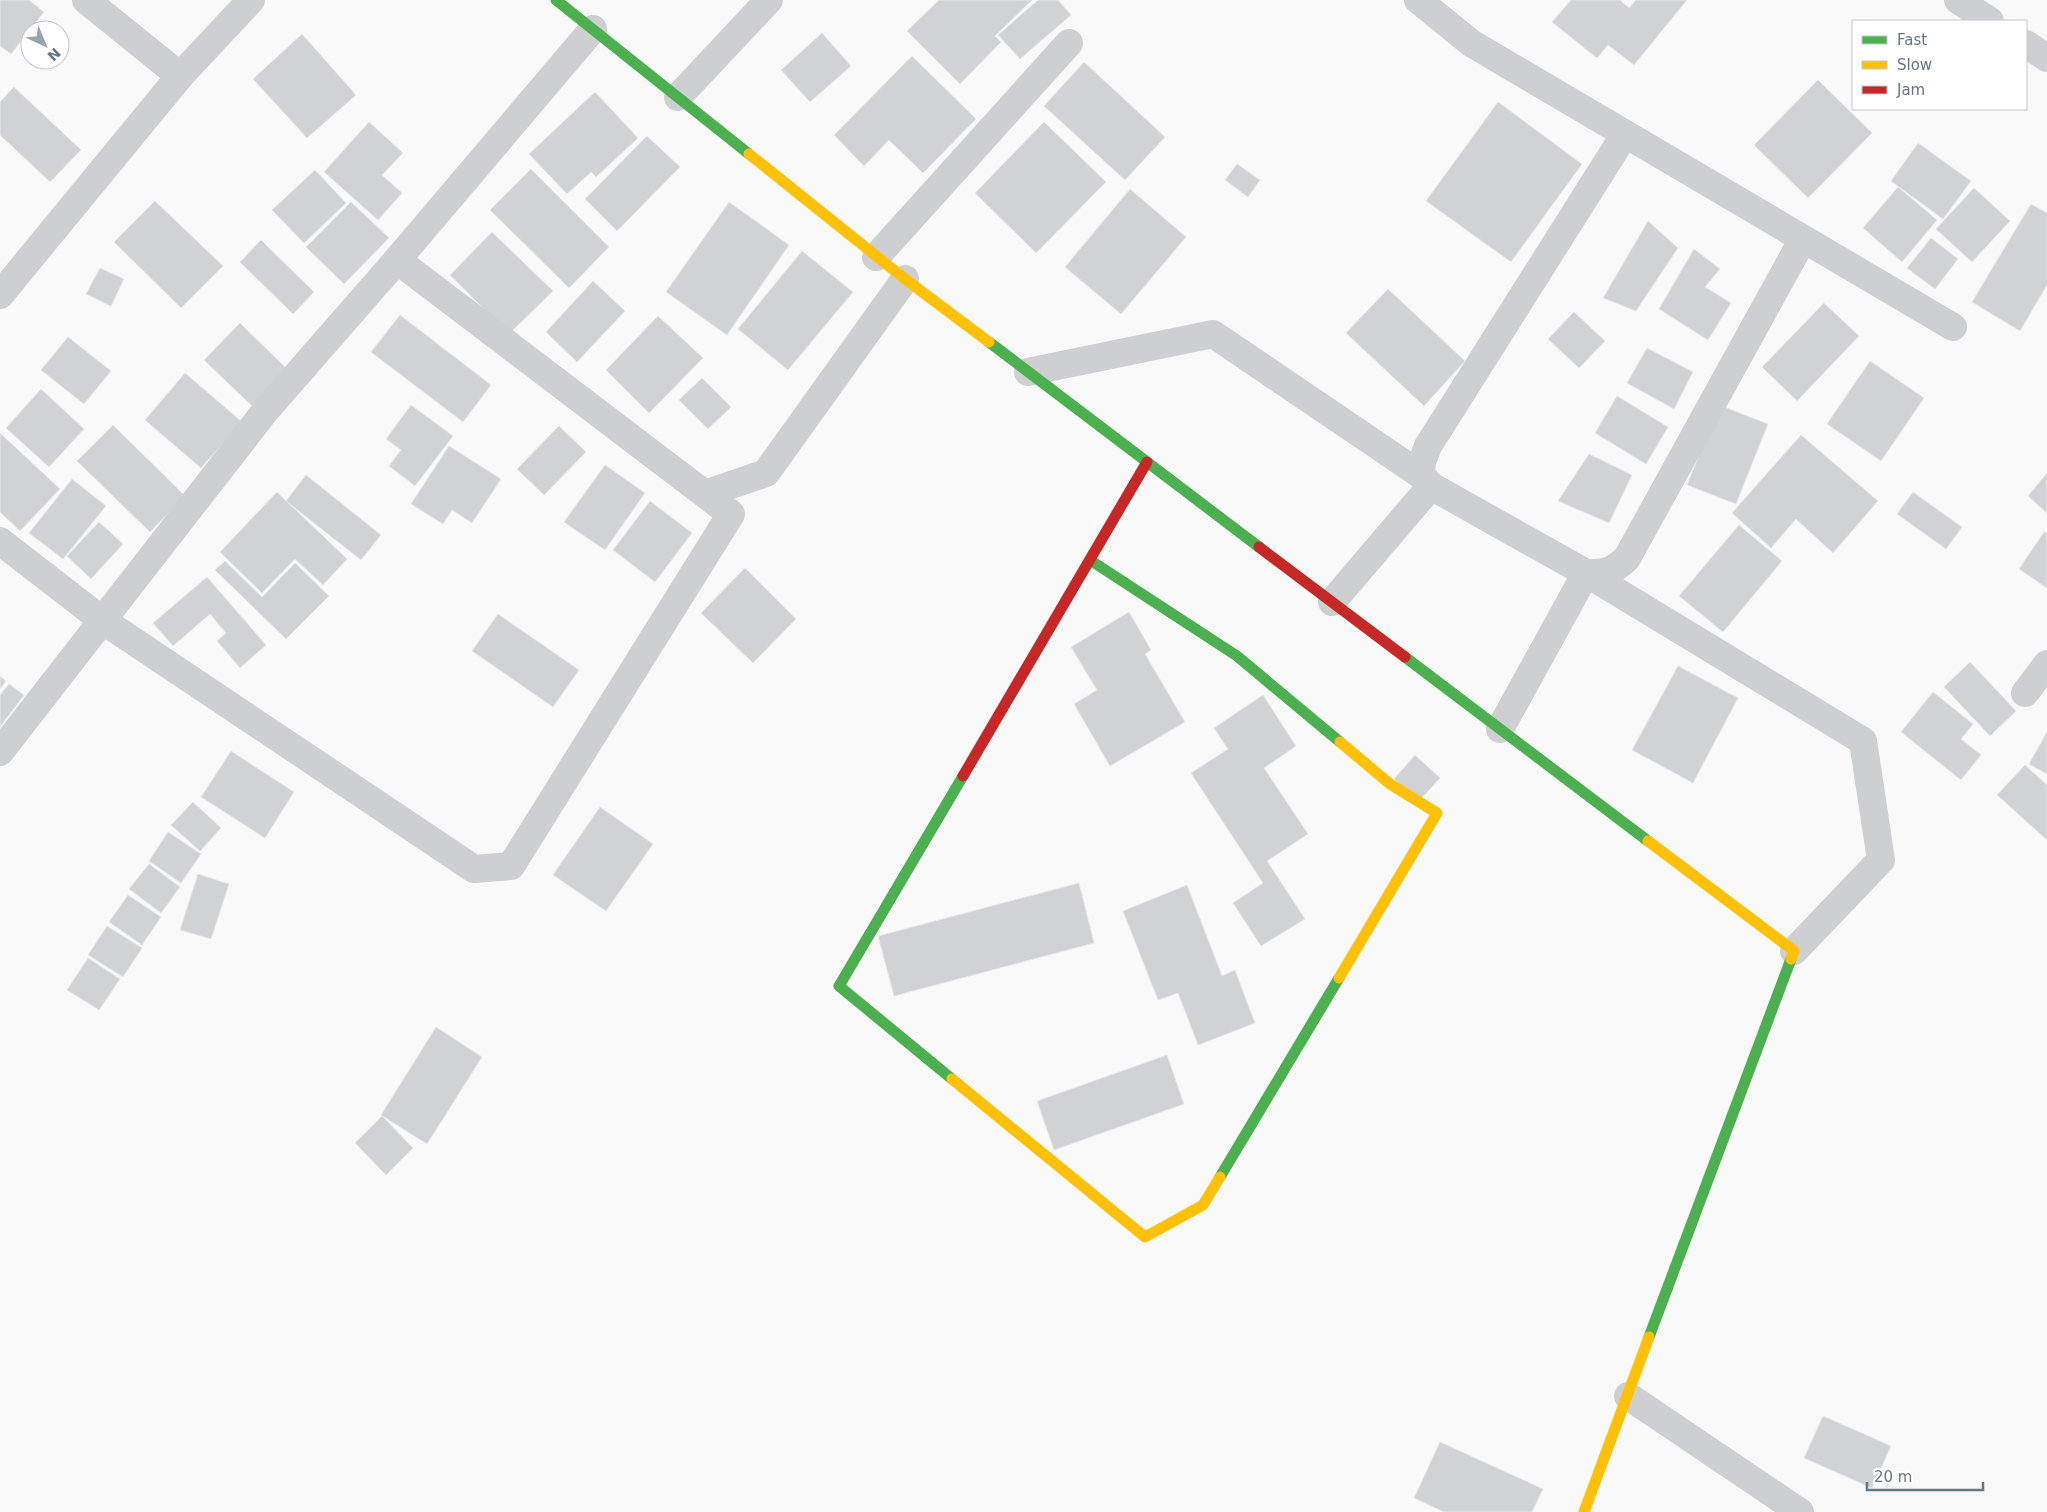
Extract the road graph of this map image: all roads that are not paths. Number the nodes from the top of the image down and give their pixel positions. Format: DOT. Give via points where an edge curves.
graph roads {
  1 [pos="86,0"];
  2 [pos="251,0"];
  3 [pos="556,0"];
  4 [pos="769,0"];
  5 [pos="1418,0"];
  6 [pos="1958,0"];
  7 [pos="1988,20"];
  8 [pos="592,29"];
  9 [pos="1069,43"];
  10 [pos="2027,45"];
  11 [pos="2047,58"];
  12 [pos="180,76"];
  13 [pos="678,97"];
  14 [pos="1625,134"];
  15 [pos="1804,239"];
  16 [pos="876,257"];
  17 [pos="398,260"];
  18 [pos="905,279"];
  19 [pos="0,295"];
  20 [pos="1953,327"];
  21 [pos="1028,372"];
  22 [pos="1147,462"];
  23 [pos="1426,480"];
  24 [pos="705,494"];
  25 [pos="0,541"];
  26 [pos="1090,560"];
  27 [pos="1586,573"];
  28 [pos="1332,602"];
  29 [pos="102,620"];
  30 [pos="2047,664"];
  31 [pos="2025,693"];
  32 [pos="1500,729"];
  33 [pos="0,752"];
  34 [pos="1794,951"];
  35 [pos="1628,1396"];
  36 [pos="1584,1512"];
  37 [pos="1800,1512"];
  1 -- 12 [label="street"];
  2 -- 12 [label="street"];
  3 -- 8 [label="street"];
  4 -- 13 [label="street"];
  5 -- 14 [label="street" via="1471,43"];
  6 -- 7 [label="street"];
  8 -- 13 [label="street"];
  8 -- 17 [label="street"];
  9 -- 16 [label="street"];
  10 -- 11 [label="street"];
  12 -- 19 [label="street"];
  13 -- 16 [label="street"];
  14 -- 15 [label="street"];
  14 -- 23 [label="street" via="1428,446 1422,462"];
  15 -- 20 [label="street"];
  15 -- 27 [label="street" via="1627,558 1616,569 1601,574"];
  16 -- 18 [label="street"];
  17 -- 24 [label="street"];
  17 -- 29 [label="street" via="266,410"];
  18 -- 21 [label="street"];
  18 -- 24 [label="street" via="766,474"];
  21 -- 22 [label="street"];
  21 -- 23 [label="street" via="1213,334"];
  22 -- 26 [label="street"];
  22 -- 28 [label="street"];
  23 -- 27 [label="street"];
  23 -- 28 [label="street"];
  24 -- 29 [label="street" via="731,514 511,866 474,869"];
  25 -- 29 [label="street"];
  26 -- 26 [label="street" via="839,986 1145,1237 1203,1205 1437,813 1390,784 1237,656"];
  27 -- 32 [label="street"];
  27 -- 34 [label="street" via="1862,741 1880,860"];
  28 -- 32 [label="street"];
  29 -- 33 [label="street"];
  30 -- 31 [label="street"];
  32 -- 34 [label="street"];
  34 -- 35 [label="street"];
  35 -- 36 [label="street"];
  35 -- 37 [label="street"];
}
